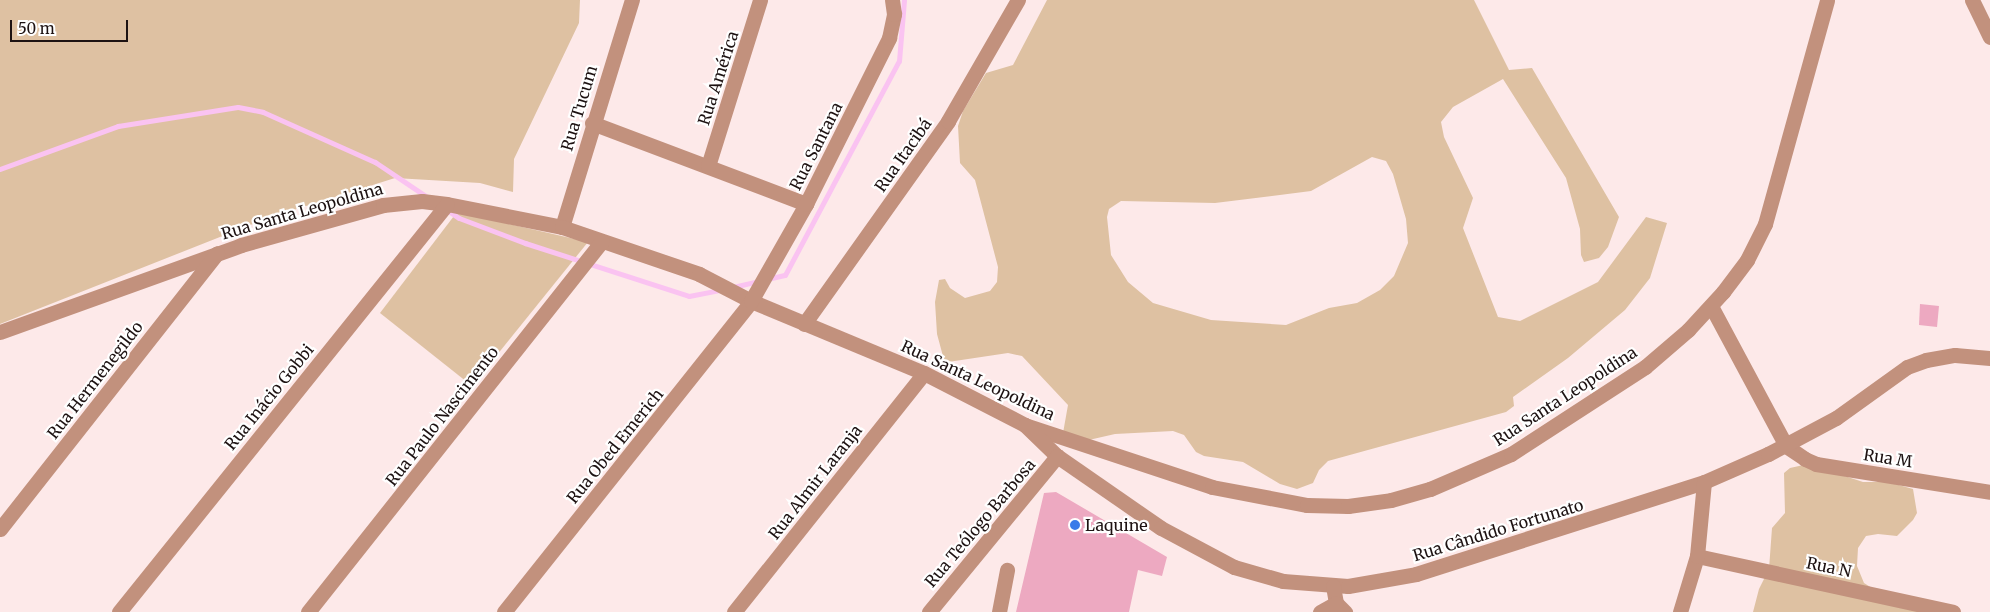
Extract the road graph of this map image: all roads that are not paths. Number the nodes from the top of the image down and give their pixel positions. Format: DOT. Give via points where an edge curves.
graph roads {
  1 [pos="632,0"];
  2 [pos="760,0"];
  3 [pos="892,0"];
  4 [pos="1018,0"];
  5 [pos="1827,0"];
  6 [pos="1972,0"];
  7 [pos="1990,37"];
  8 [pos="592,123"];
  9 [pos="708,166"];
  10 [pos="447,204"];
  11 [pos="806,204"];
  12 [pos="562,227"];
  13 [pos="602,241"];
  14 [pos="217,253"];
  15 [pos="751,301"];
  16 [pos="1711,306"];
  17 [pos="804,324"];
  18 [pos="0,332"];
  19 [pos="1990,358"];
  20 [pos="924,373"];
  21 [pos="1025,425"];
  22 [pos="1786,446"];
  23 [pos="1058,456"];
  24 [pos="1704,482"];
  25 [pos="1990,492"];
  26 [pos="0,529"];
  27 [pos="1697,556"];
  28 [pos="1007,570"];
  29 [pos="1333,586"];
  30 [pos="1340,608"];
  31 [pos="119,612"];
  32 [pos="308,612"];
  33 [pos="504,612"];
  34 [pos="734,612"];
  35 [pos="929,612"];
  36 [pos="999,612"];
  37 [pos="1320,612"];
  38 [pos="1680,612"];
  39 [pos="1953,612"];
  1 -- 8 [label="street, Rua Tucum"];
  2 -- 9 [label="street, Rua América"];
  3 -- 11 [label="street, Rua Santana" via="894,14 889,38"];
  4 -- 17 [label="street, Rua Itacibá" via="948,121"];
  5 -- 16 [label="street, Rua Santa Leopoldina" via="1765,224 1747,260"];
  6 -- 7 [label="street"];
  8 -- 9 [label="street"];
  8 -- 12 [label="street, Rua Tucum"];
  9 -- 11 [label="street"];
  10 -- 12 [label="street, Rua Santa Leopoldina"];
  10 -- 14 [label="street, Rua Santa Leopoldina" via="422,201 383,204"];
  10 -- 31 [label="street, Rua Inácio Gobbi"];
  11 -- 15 [label="street, Rua Santana"];
  12 -- 13 [label="street, Rua Santa Leopoldina"];
  13 -- 15 [label="street, Rua Santa Leopoldina" via="699,274"];
  13 -- 32 [label="street, Rua Paulo Nascimento"];
  14 -- 18 [label="street, Rua Santa Leopoldina"];
  14 -- 26 [label="street, Rua Hermenegildo"];
  15 -- 17 [label="street, Rua Santa Leopoldina"];
  15 -- 33 [label="street, Rua Obed Emerich"];
  16 -- 21 [label="street, Rua Santa Leopoldina" via="1645,367 1511,454 1430,489 1391,500 1348,506 1307,505 1212,488"];
  16 -- 22 [label="street"];
  17 -- 20 [label="street, Rua Santa Leopoldina"];
  19 -- 22 [label="street, Rua Cândido Fortunato" via="1955,355 1907,367 1836,418"];
  20 -- 21 [label="street, Rua Santa Leopoldina"];
  20 -- 34 [label="street, Rua Almir Laranja"];
  21 -- 23 [label="street, Rua Cândido Fortunato"];
  22 -- 24 [label="street, Rua Cândido Fortunato"];
  22 -- 25 [label="street, Rua M" via="1816,464"];
  23 -- 29 [label="street, Rua Cândido Fortunato" via="1161,528 1234,567 1283,581"];
  23 -- 35 [label="street, Rua Teólogo Barbosa"];
  24 -- 27 [label="street"];
  24 -- 29 [label="street, Rua Cândido Fortunato" via="1416,574 1379,583"];
  27 -- 38 [label="street"];
  27 -- 39 [label="street, Rua N"];
  28 -- 36 [label="street"];
  29 -- 30 [label="street"];
  30 -- 37 [label="street"];
}
